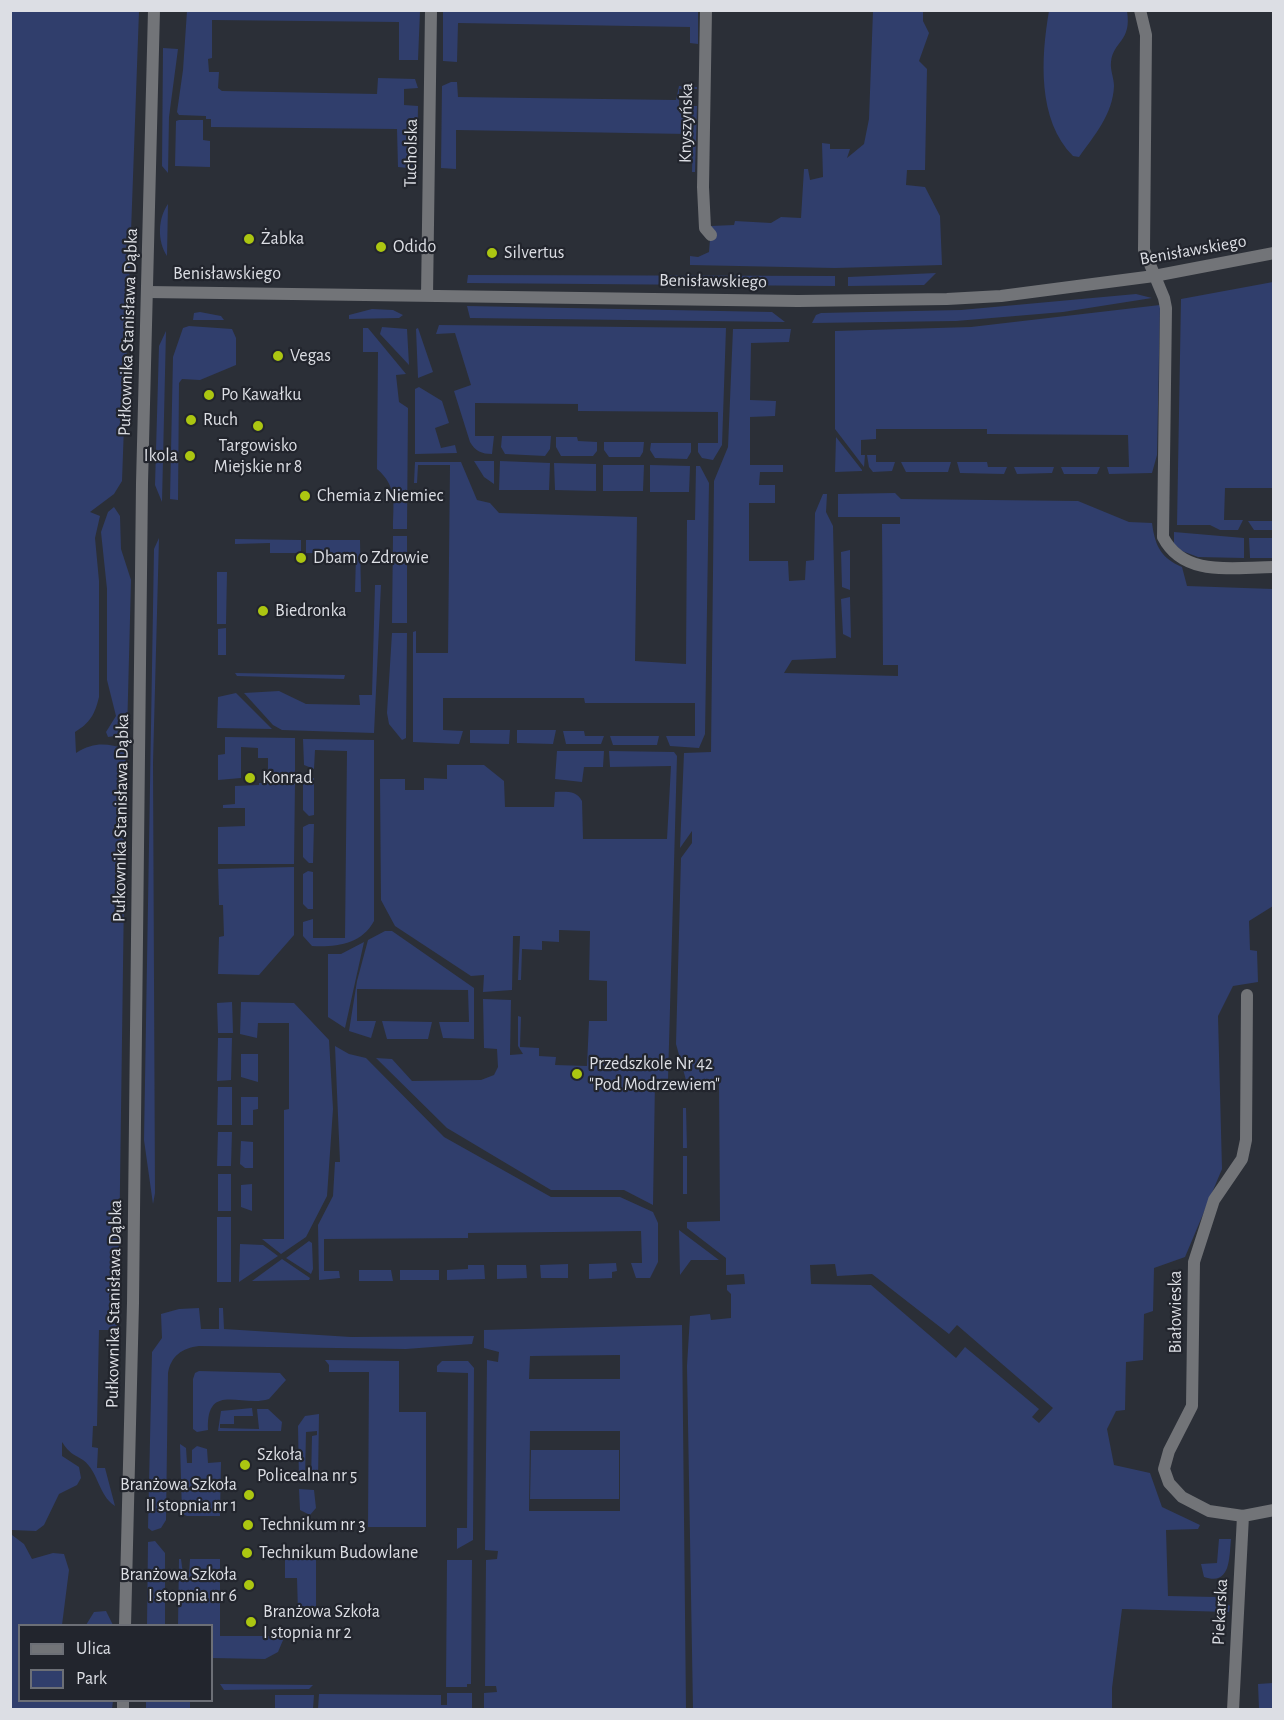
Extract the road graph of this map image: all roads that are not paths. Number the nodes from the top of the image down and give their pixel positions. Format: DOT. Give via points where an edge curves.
graph roads {
  1 [pos="154,10"];
  2 [pos="430,10"];
  3 [pos="706,10"];
  4 [pos="1140,10"];
  5 [pos="711,235"];
  6 [pos="1274,253"];
  7 [pos="1154,276"];
  8 [pos="148,292"];
  9 [pos="427,296"];
  10 [pos="1274,567"];
  11 [pos="1247,995"];
  12 [pos="1274,1510"];
  13 [pos="1243,1516"];
  14 [pos="125,1624"];
  15 [pos="1233,1710"];
  1 -- 8 [label="street, Pułkownika Stanisława Dąbka"];
  2 -- 9 [label="street, Tucholska"];
  3 -- 5 [label="street, Knyszyńska" via="703,187 705,228"];
  4 -- 7 [label="street" via="1146,35 1144,250"];
  6 -- 7 [label="street, Benisławskiego"];
  7 -- 9 [label="street, Benisławskiego" via="947,299"];
  7 -- 10 [label="street" via="1166,308 1163,537 1177,557 1196,565"];
  8 -- 9 [label="street, Benisławskiego"];
  8 -- 14 [label="street, Pułkownika Stanisława Dąbka" via="142,483 134,1303"];
  11 -- 13 [label="street, Białowieska" via="1246,1140 1242,1159 1214,1200 1194,1262 1192,1406 1169,1450 1164,1469 1169,1483 1182,1497 1209,1511"];
  12 -- 13 [label="street, Białowieska"];
  13 -- 15 [label="street, Piekarska"];
}
